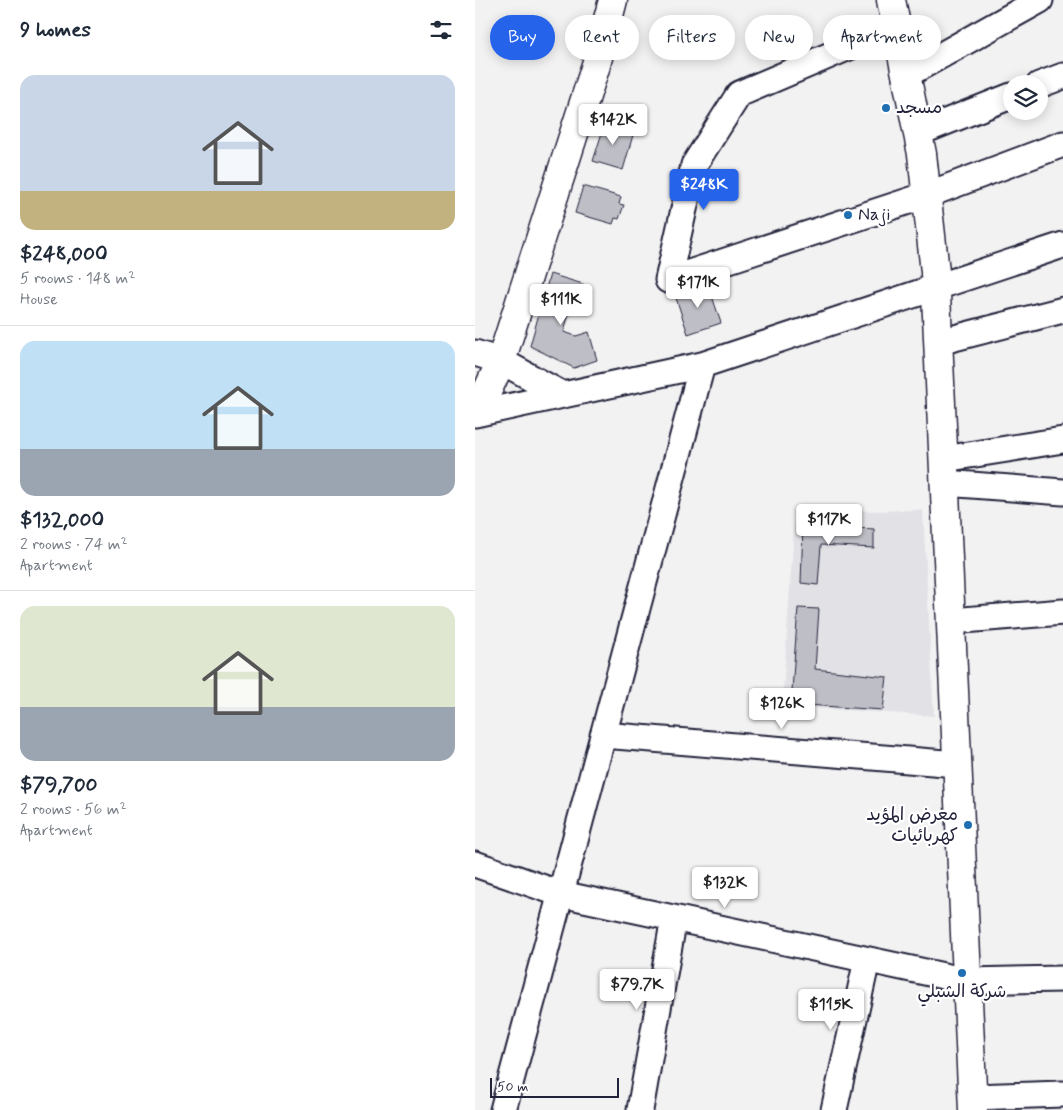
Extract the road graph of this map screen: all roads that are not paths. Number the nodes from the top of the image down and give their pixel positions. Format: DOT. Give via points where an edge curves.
graph roads {
  1 [pos="613,0"];
  2 [pos="632,0"];
  3 [pos="891,0"];
  4 [pos="1040,0"];
  5 [pos="894,15"];
  6 [pos="823,58"];
  7 [pos="903,60"];
  8 [pos="596,65"];
  9 [pos="906,75"];
  10 [pos="1063,76"];
  11 [pos="1048,82"];
  12 [pos="1003,99"];
  13 [pos="918,132"];
  14 [pos="1063,144"];
  15 [pos="927,195"];
  16 [pos="1063,245"];
  17 [pos="936,287"];
  18 [pos="1063,310"];
  19 [pos="939,342"];
  20 [pos="475,354"];
  21 [pos="501,361"];
  22 [pos="702,365"];
  23 [pos="563,395"];
  24 [pos="475,413"];
  25 [pos="1063,440"];
  26 [pos="945,471"];
  27 [pos="1063,492"];
  28 [pos="1063,612"];
  29 [pos="951,621"];
  30 [pos="603,735"];
  31 [pos="957,764"];
  32 [pos="475,864"];
  33 [pos="561,894"];
  34 [pos="674,918"];
  35 [pos="867,960"];
  36 [pos="1063,979"];
  37 [pos="967,981"];
  38 [pos="1063,1094"];
  39 [pos="972,1104"];
  40 [pos="503,1110"];
  41 [pos="640,1110"];
  42 [pos="834,1110"];
  1 -- 8 [label="main road"];
  2 -- 8 [label="main road"];
  3 -- 5 [label="main road"];
  4 -- 9 [label="street"];
  6 -- 15 [label="street" via="739,94 694,166 668,280"];
  7 -- 9 [label="main road"];
  8 -- 21 [label="main road"];
  9 -- 13 [label="main road"];
  10 -- 11 [label="street"];
  12 -- 13 [label="street"];
  13 -- 15 [label="main road"];
  14 -- 15 [label="street"];
  15 -- 17 [label="main road"];
  16 -- 17 [label="street"];
  17 -- 19 [label="main road"];
  17 -- 22 [label="street"];
  18 -- 19 [label="street"];
  19 -- 26 [label="main road"];
  20 -- 21 [label="street"];
  21 -- 23 [label="street"];
  21 -- 24 [label="main road"];
  22 -- 23 [label="street"];
  22 -- 30 [label="street"];
  23 -- 24 [label="street"];
  25 -- 26 [label="street"];
  26 -- 27 [label="street"];
  26 -- 29 [label="main road"];
  28 -- 29 [label="street"];
  29 -- 31 [label="main road"];
  30 -- 31 [label="street"];
  30 -- 33 [label="street"];
  31 -- 37 [label="main road"];
  32 -- 33 [label="street"];
  33 -- 34 [label="street"];
  33 -- 40 [label="street"];
  34 -- 35 [label="street"];
  34 -- 41 [label="street"];
  35 -- 37 [label="street"];
  35 -- 42 [label="street"];
  36 -- 37 [label="street"];
  37 -- 39 [label="main road"];
  38 -- 39 [label="street"];
}
